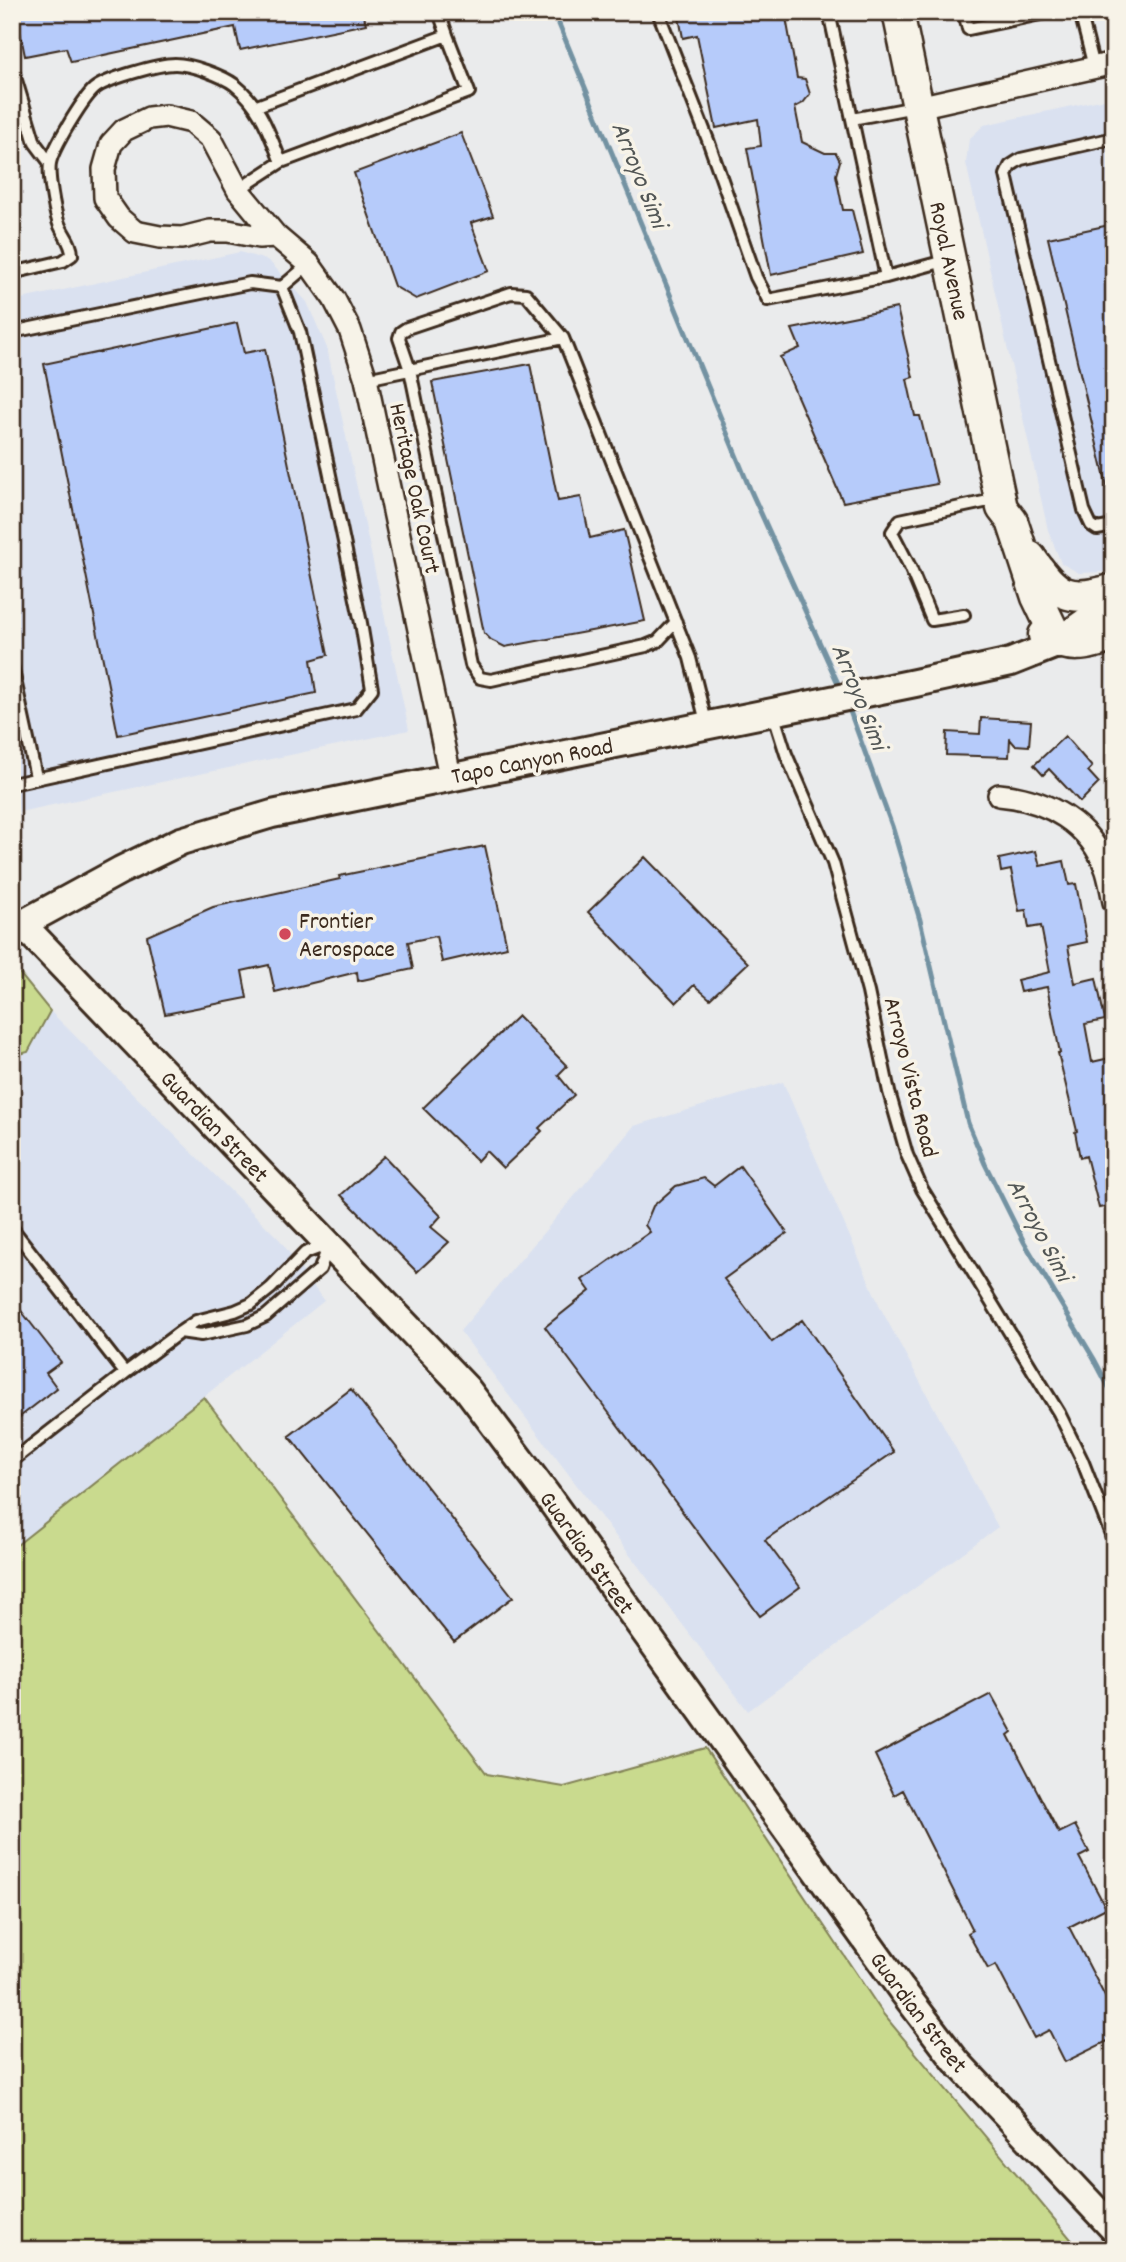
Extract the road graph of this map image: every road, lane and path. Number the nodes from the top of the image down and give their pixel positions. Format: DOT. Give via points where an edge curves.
graph roads {
  1 [pos="439,12"];
  2 [pos="658,12"];
  3 [pos="829,12"];
  4 [pos="898,12"];
  5 [pos="964,12"];
  6 [pos="1049,12"];
  7 [pos="1080,12"];
  8 [pos="447,35"];
  9 [pos="1104,65"];
  10 [pos="12,67"];
  11 [pos="257,106"];
  12 [pos="918,107"];
  13 [pos="852,119"];
  14 [pos="1114,138"];
  15 [pos="281,162"];
  16 [pos="50,163"];
  17 [pos="238,190"];
  18 [pos="276,236"];
  19 [pos="951,259"];
  20 [pos="309,264"];
  21 [pos="12,273"];
  22 [pos="886,277"];
  23 [pos="282,287"];
  24 [pos="12,332"];
  25 [pos="563,338"];
  26 [pos="410,370"];
  27 [pos="366,379"];
  28 [pos="1001,503"];
  29 [pos="1114,527"];
  30 [pos="1019,541"];
  31 [pos="1114,589"];
  32 [pos="1114,613"];
  33 [pos="964,615"];
  34 [pos="676,622"];
  35 [pos="1114,636"];
  36 [pos="1059,643"];
  37 [pos="12,666"];
  38 [pos="783,710"];
  39 [pos="707,726"];
  40 [pos="450,776"];
  41 [pos="36,778"];
  42 [pos="12,785"];
  43 [pos="999,795"];
  44 [pos="1114,902"];
  45 [pos="16,923"];
  46 [pos="12,1228"];
  47 [pos="329,1244"];
  48 [pos="180,1332"];
  49 [pos="125,1373"];
  50 [pos="12,1461"];
  51 [pos="1114,1542"];
  52 [pos="1114,2229"];
  1 -- 8 [label="lane"];
  2 -- 22 [label="lane" via="768,300"];
  3 -- 13 [label="lane"];
  4 -- 12 [label="main road, Royal Avenue"];
  5 -- 6 [label="lane" via="968,29"];
  7 -- 9 [label="lane"];
  8 -- 11 [label="lane"];
  8 -- 15 [label="lane" via="469,92"];
  9 -- 12 [label="street"];
  10 -- 16 [label="lane" via="34,143"];
  11 -- 15 [label="lane"];
  11 -- 16 [label="lane" via="234,84 176,64 122,76 95,88 76,110"];
  12 -- 13 [label="lane"];
  12 -- 19 [label="main road, Royal Avenue"];
  13 -- 22 [label="lane"];
  14 -- 29 [label="lane" via="1021,159 1006,175 1084,510 1097,529"];
  15 -- 17 [label="lane"];
  16 -- 21 [label="lane" via="59,223 72,255"];
  17 -- 18 [label="street, Heritage Oak Court"];
  17 -- 18 [label="street, Heritage Oak Court" via="211,139 191,122 166,116 124,130 111,144 104,169 105,198 135,232 182,238 210,231"];
  18 -- 20 [label="street, Heritage Oak Court"];
  19 -- 22 [label="lane"];
  19 -- 28 [label="main road, Royal Avenue"];
  20 -- 23 [label="lane"];
  20 -- 27 [label="street, Heritage Oak Court" via="350,330"];
  23 -- 24 [label="lane" via="250,283"];
  23 -- 41 [label="lane" via="300,332 372,689 356,709"];
  25 -- 26 [label="lane"];
  25 -- 26 [label="lane" via="526,294 511,293 401,332"];
  25 -- 34 [label="lane"];
  26 -- 27 [label="lane"];
  26 -- 34 [label="lane" via="471,665 480,678 491,681 646,646 658,641"];
  27 -- 40 [label="street, Heritage Oak Court"];
  28 -- 30 [label="main road, Royal Avenue"];
  28 -- 33 [label="lane" via="900,520 892,532 932,620"];
  28 -- 36 [label="main road, Royal Avenue" via="995,522 1025,614 1042,634"];
  30 -- 31 [label="main road" via="1046,581 1063,593 1078,597"];
  30 -- 36 [label="main road, Royal Avenue" via="1037,597"];
  32 -- 36 [label="main road, Tapo Canyon Road" via="1087,623"];
  34 -- 39 [label="lane"];
  35 -- 36 [label="main road, Tapo Canyon Road" via="1076,646"];
  36 -- 38 [label="street, Tapo Canyon Road" via="1011,662"];
  37 -- 41 [label="lane"];
  38 -- 39 [label="street, Tapo Canyon Road"];
  38 -- 51 [label="lane, Arroyo Vista Road" via="786,754 833,863 907,1155 922,1189 1059,1413"];
  39 -- 40 [label="street, Tapo Canyon Road"];
  40 -- 45 [label="street, Tapo Canyon Road" via="219,828 181,841"];
  41 -- 42 [label="lane"];
  43 -- 44 [label="street" via="1022,797 1067,817 1088,837 1107,869"];
  45 -- 47 [label="street, Guardian Street"];
  46 -- 49 [label="lane"];
  47 -- 48 [label="lane" via="305,1253 251,1304 196,1321"];
  47 -- 48 [label="lane" via="320,1269 267,1316 201,1335"];
  47 -- 52 [label="street, Guardian Street" via="467,1389 956,2061"];
  48 -- 49 [label="lane"];
  49 -- 50 [label="lane"];
}
